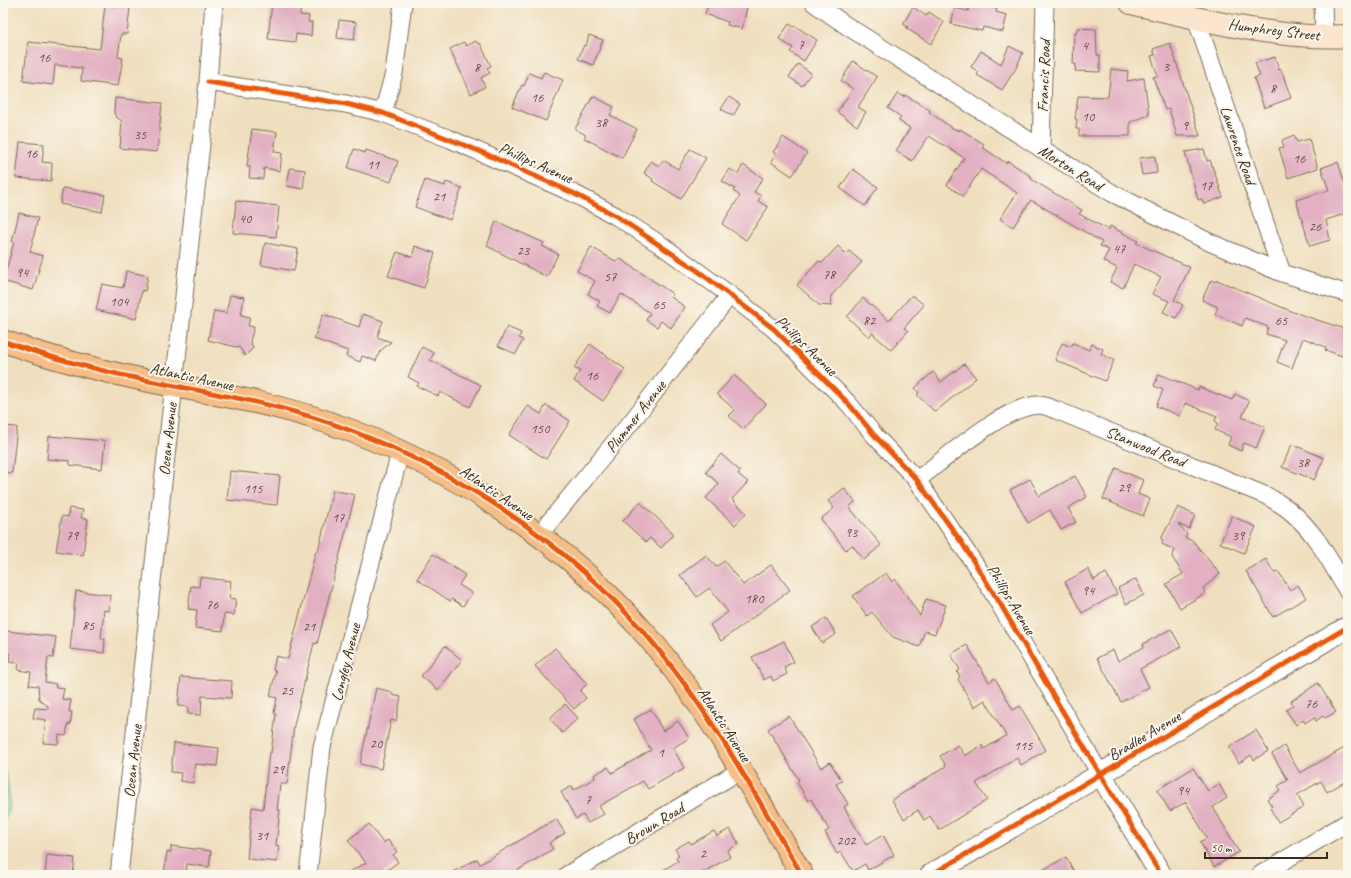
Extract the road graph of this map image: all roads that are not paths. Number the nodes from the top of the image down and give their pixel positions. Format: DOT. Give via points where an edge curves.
graph roads {
  1 [pos="214,3"];
  2 [pos="403,3"];
  3 [pos="814,3"];
  4 [pos="1045,3"];
  5 [pos="1131,3"];
  6 [pos="1323,3"];
  7 [pos="1196,18"];
  8 [pos="1324,36"];
  9 [pos="1348,36"];
  10 [pos="208,82"];
  11 [pos="383,113"];
  12 [pos="1041,149"];
  13 [pos="1282,272"];
  14 [pos="1348,294"];
  15 [pos="730,295"];
  16 [pos="3,341"];
  17 [pos="173,386"];
  18 [pos="400,453"];
  19 [pos="917,480"];
  20 [pos="538,536"];
  21 [pos="1348,592"];
  22 [pos="1348,627"];
  23 [pos="741,770"];
  24 [pos="1101,775"];
  25 [pos="1348,822"];
  26 [pos="119,875"];
  27 [pos="308,875"];
  28 [pos="567,875"];
  29 [pos="802,875"];
  30 [pos="931,875"];
  31 [pos="1161,875"];
  32 [pos="1260,875"];
  1 -- 10 [label="street, Ocean Avenue"];
  2 -- 11 [label="street" via="394,73"];
  3 -- 12 [label="street, Morton Road"];
  4 -- 12 [label="street, Francis Road"];
  5 -- 7 [label="main road, Humphrey Street"];
  6 -- 8 [label="street"];
  7 -- 8 [label="main road, Humphrey Street"];
  7 -- 13 [label="street, Lawrence Road"];
  8 -- 9 [label="main road, Humphrey Street"];
  10 -- 11 [label="street, Phillips Avenue" via="346,104"];
  10 -- 17 [label="street, Ocean Avenue"];
  11 -- 15 [label="street, Phillips Avenue" via="479,151 616,216"];
  12 -- 13 [label="street, Morton Road" via="1119,196 1209,242"];
  13 -- 14 [label="street, Morton Road"];
  15 -- 19 [label="street, Phillips Avenue" via="774,329 848,403"];
  15 -- 20 [label="street, Plummer Avenue"];
  16 -- 17 [label="main road, Atlantic Avenue" via="110,373"];
  17 -- 18 [label="main road, Atlantic Avenue" via="290,411 327,422"];
  17 -- 26 [label="street, Ocean Avenue"];
  18 -- 20 [label="main road, Atlantic Avenue" via="444,473"];
  18 -- 27 [label="street, Longley Avenue" via="322,748"];
  19 -- 21 [label="street, Stanwood Road" via="1002,418 1019,409 1039,405 1267,496 1290,511 1308,528 1321,545"];
  19 -- 24 [label="street, Phillips Avenue" via="985,579"];
  20 -- 23 [label="main road, Atlantic Avenue" via="583,571 648,637 704,713"];
  22 -- 24 [label="street, Bradlee Avenue"];
  23 -- 28 [label="street, Brown Road"];
  23 -- 29 [label="main road, Atlantic Avenue"];
  24 -- 30 [label="street, Bradlee Avenue"];
  24 -- 31 [label="street, Phillips Avenue"];
  25 -- 32 [label="street"];
}
